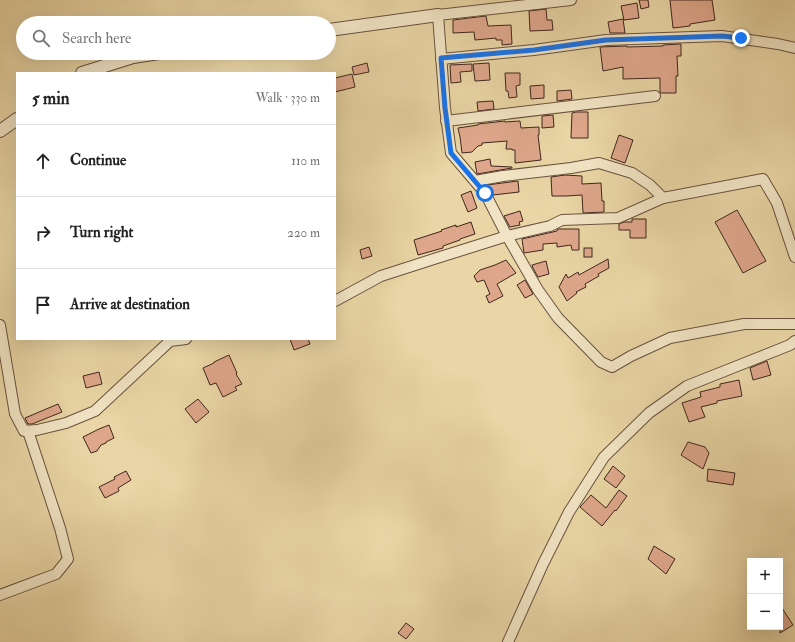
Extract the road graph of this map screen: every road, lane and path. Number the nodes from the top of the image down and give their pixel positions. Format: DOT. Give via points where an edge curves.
graph roads {
  1 [pos="571,0"];
  2 [pos="438,15"];
  3 [pos="336,29"];
  4 [pos="795,48"];
  5 [pos="441,58"];
  6 [pos="123,60"];
  7 [pos="85,72"];
  8 [pos="656,96"];
  9 [pos="16,120"];
  10 [pos="446,121"];
  11 [pos="0,131"];
  12 [pos="475,181"];
  13 [pos="663,198"];
  14 [pos="507,236"];
  15 [pos="795,258"];
  16 [pos="336,300"];
  17 [pos="795,324"];
  18 [pos="0,325"];
  19 [pos="178,340"];
  20 [pos="795,342"];
  21 [pos="28,431"];
  22 [pos="0,595"];
  23 [pos="508,642"];
  1 -- 2 [label="street"];
  2 -- 3 [label="street"];
  2 -- 5 [label="street"];
  4 -- 5 [label="street" via="722,36 606,40 534,50"];
  5 -- 10 [label="street"];
  6 -- 7 [label="street"];
  8 -- 10 [label="street"];
  9 -- 11 [label="street"];
  10 -- 12 [label="street" via="451,153"];
  12 -- 13 [label="street" via="599,163 632,173"];
  12 -- 14 [label="street" via="485,193"];
  13 -- 14 [label="street" via="618,218 562,220 550,226"];
  13 -- 15 [label="street" via="763,179 777,203"];
  14 -- 16 [label="street" via="381,276"];
  14 -- 17 [label="street" via="538,290 558,318 601,362 612,367 670,338 744,324"];
  18 -- 21 [label="street" via="15,414 24,431"];
  19 -- 21 [label="street" via="170,341 95,411 66,423"];
  20 -- 23 [label="street" via="687,386 649,413 604,457 569,512"];
  21 -- 22 [label="street" via="68,558 56,574"];
}
